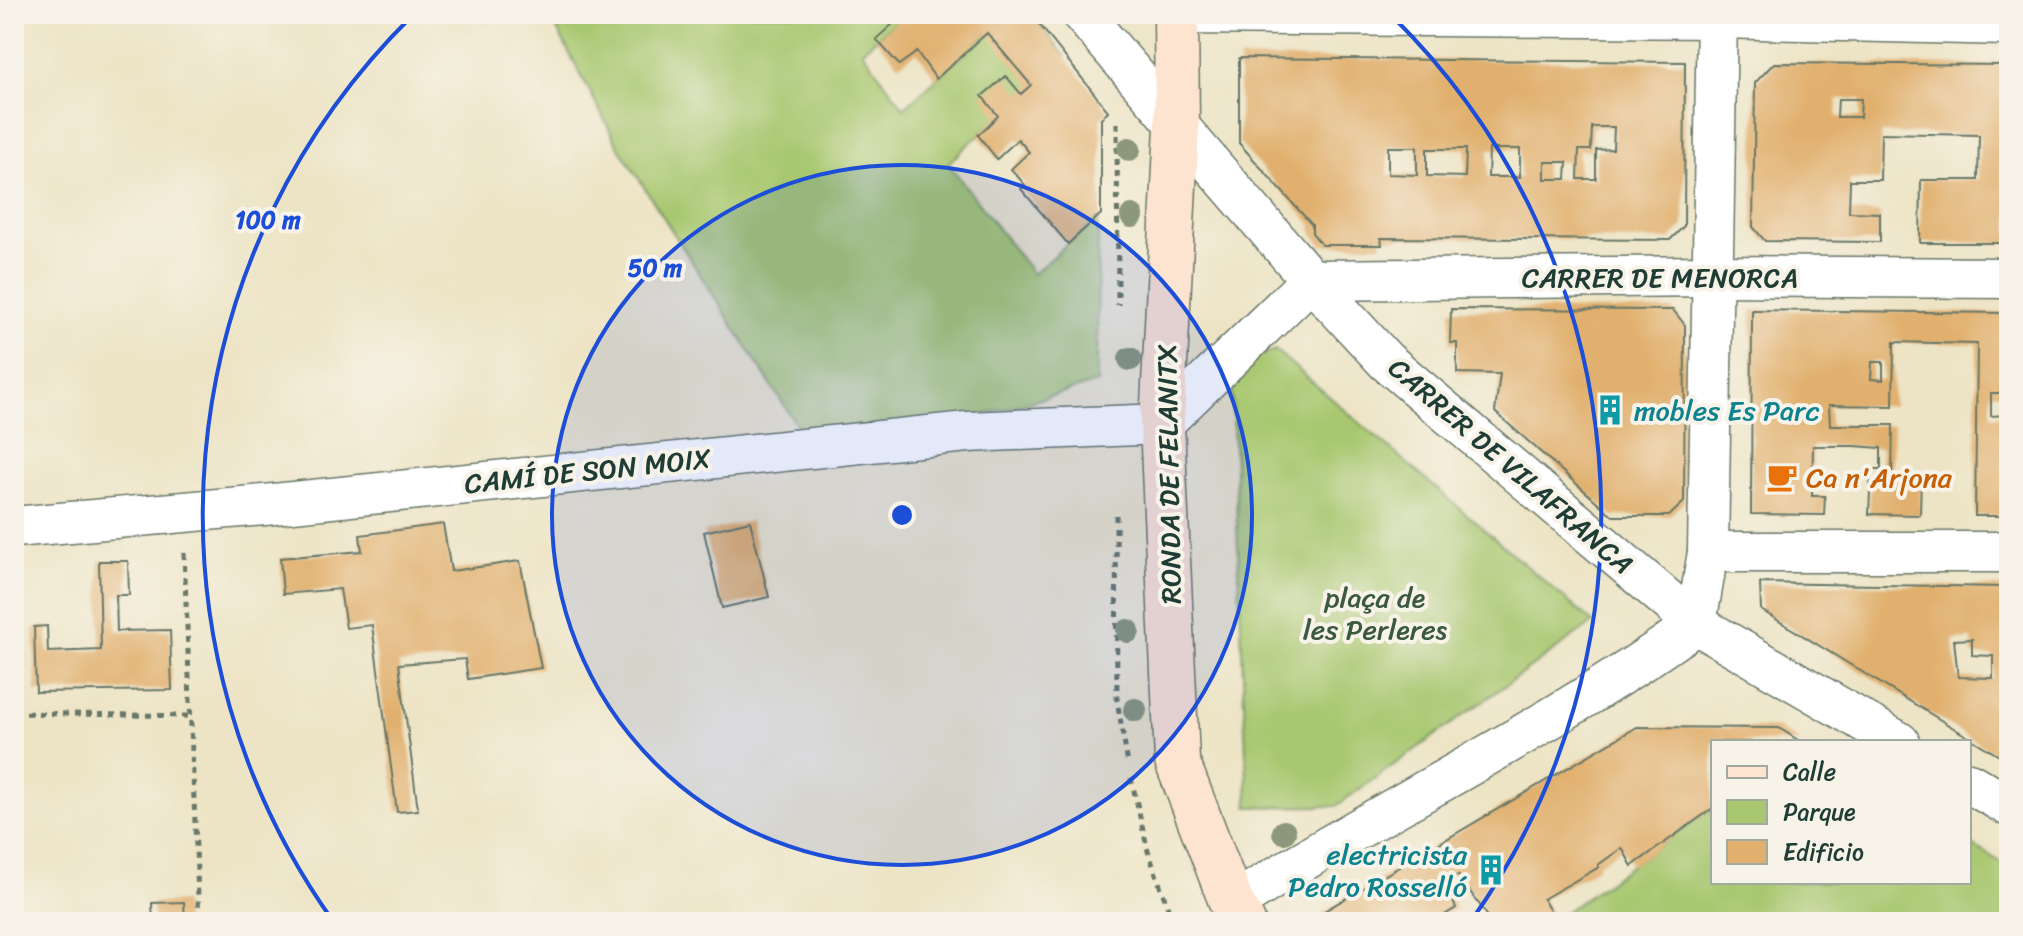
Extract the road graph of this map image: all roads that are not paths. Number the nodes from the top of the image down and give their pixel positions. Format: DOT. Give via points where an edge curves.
graph roads {
  1 [pos="1082,14"];
  2 [pos="1176,14"];
  3 [pos="1717,16"];
  4 [pos="2009,25"];
  5 [pos="1177,126"];
  6 [pos="1713,276"];
  7 [pos="2009,278"];
  8 [pos="1311,280"];
  9 [pos="1162,424"];
  10 [pos="14,527"];
  11 [pos="1708,552"];
  12 [pos="2009,552"];
  13 [pos="1696,624"];
  14 [pos="1896,740"];
  15 [pos="1971,784"];
  16 [pos="2009,806"];
  17 [pos="1237,913"];
  1 -- 5 [label="street, CARRER DE VILAFRANCA"];
  2 -- 3 [label="street"];
  2 -- 5 [label="main road, RONDA DE FELANITX"];
  3 -- 4 [label="street"];
  3 -- 6 [label="street"];
  5 -- 8 [label="street, CARRER DE VILAFRANCA"];
  5 -- 9 [label="main road, RONDA DE FELANITX"];
  6 -- 7 [label="street, CARRER DE MENORCA"];
  6 -- 8 [label="street, CARRER DE MENORCA"];
  6 -- 11 [label="street"];
  8 -- 9 [label="street"];
  8 -- 13 [label="street, CARRER DE VILAFRANCA" via="1386,361"];
  9 -- 10 [label="street, CAMÍ DE SON MOIX" via="967,432"];
  9 -- 17 [label="main road, RONDA DE FELANITX" via="1177,761"];
  11 -- 12 [label="street"];
  11 -- 13 [label="street"];
  13 -- 14 [label="street, CARRER DE VILAFRANCA"];
  13 -- 17 [label="street" via="1626,674 1301,861"];
  15 -- 16 [label="street"];
}
